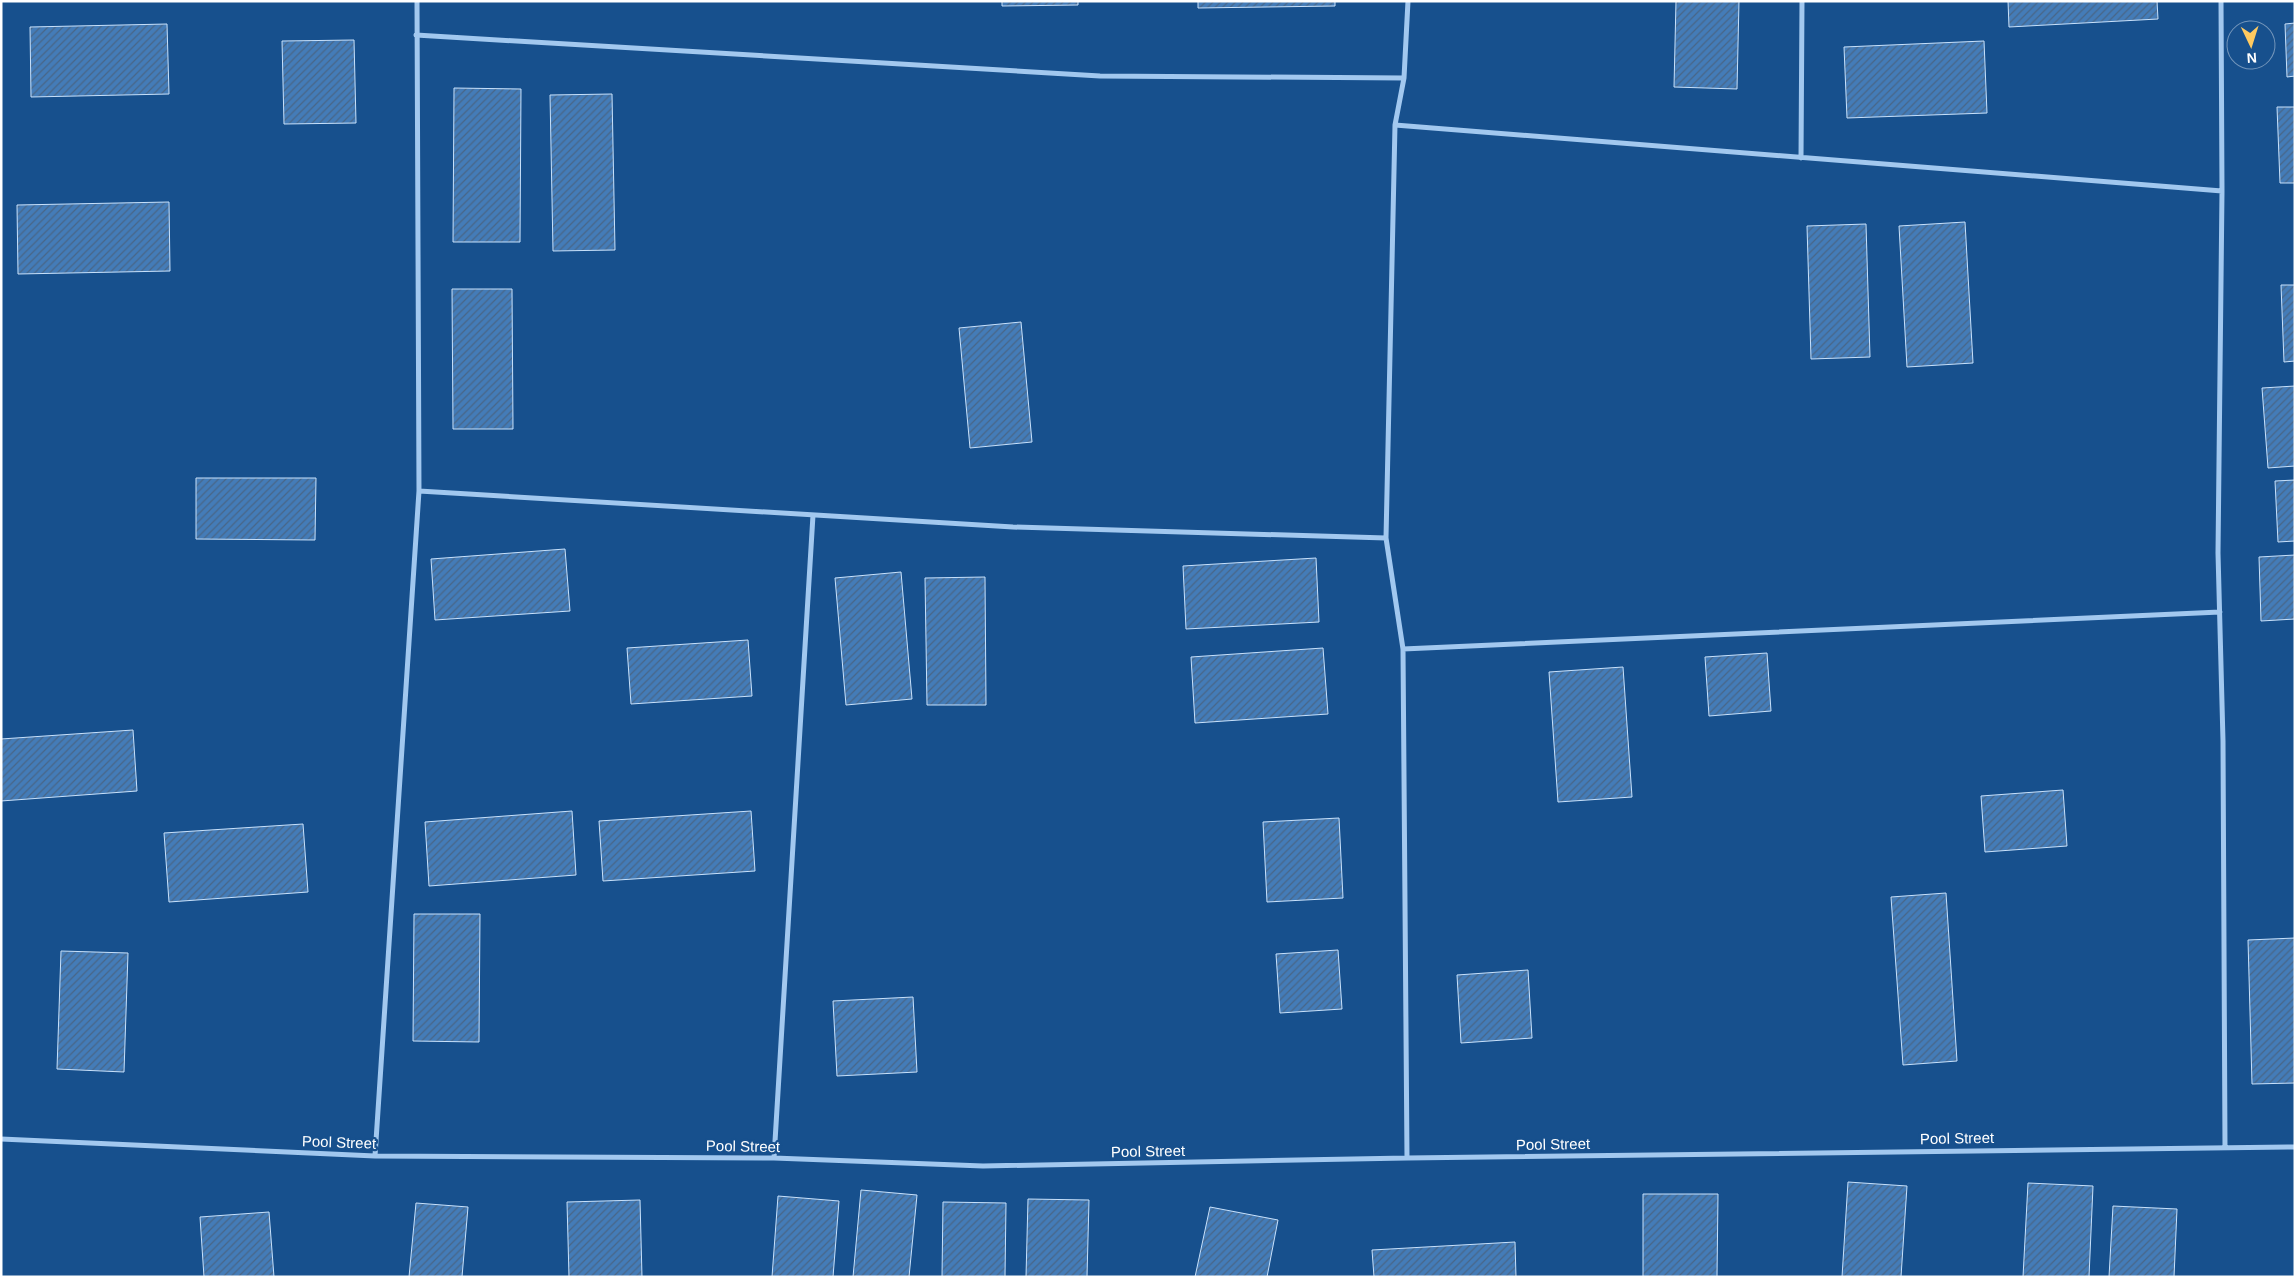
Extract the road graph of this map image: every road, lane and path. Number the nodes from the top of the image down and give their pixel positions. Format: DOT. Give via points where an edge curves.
graph roads {
  1 [pos="417,1"];
  2 [pos="1408,1"];
  3 [pos="1802,1"];
  4 [pos="2221,1"];
  5 [pos="416,35"];
  6 [pos="1404,78"];
  7 [pos="1395,125"];
  8 [pos="1800,158"];
  9 [pos="2222,191"];
  10 [pos="419,491"];
  11 [pos="813,515"];
  12 [pos="1386,538"];
  13 [pos="2220,612"];
  14 [pos="1403,649"];
  15 [pos="1,1139"];
  16 [pos="2225,1147"];
  17 [pos="2295,1147"];
  18 [pos="375,1156"];
  19 [pos="774,1158"];
  20 [pos="1407,1158"];
  1 -- 5 [label="street"];
  2 -- 6 [label="street"];
  3 -- 8 [label="street"];
  4 -- 9 [label="street"];
  5 -- 6 [label="street" via="1100,76"];
  5 -- 10 [label="street"];
  6 -- 7 [label="street"];
  7 -- 8 [label="street"];
  7 -- 12 [label="street"];
  8 -- 9 [label="street"];
  9 -- 13 [label="street"];
  10 -- 11 [label="street"];
  10 -- 18 [label="street"];
  11 -- 12 [label="street" via="1013,527"];
  11 -- 19 [label="street"];
  12 -- 14 [label="street"];
  13 -- 14 [label="street"];
  13 -- 16 [label="street"];
  14 -- 20 [label="street"];
  15 -- 18 [label="street, Pool Street"];
  16 -- 17 [label="street, Pool Street"];
  16 -- 20 [label="street, Pool Street"];
  18 -- 19 [label="street, Pool Street"];
  19 -- 20 [label="street, Pool Street" via="983,1166"];
}
